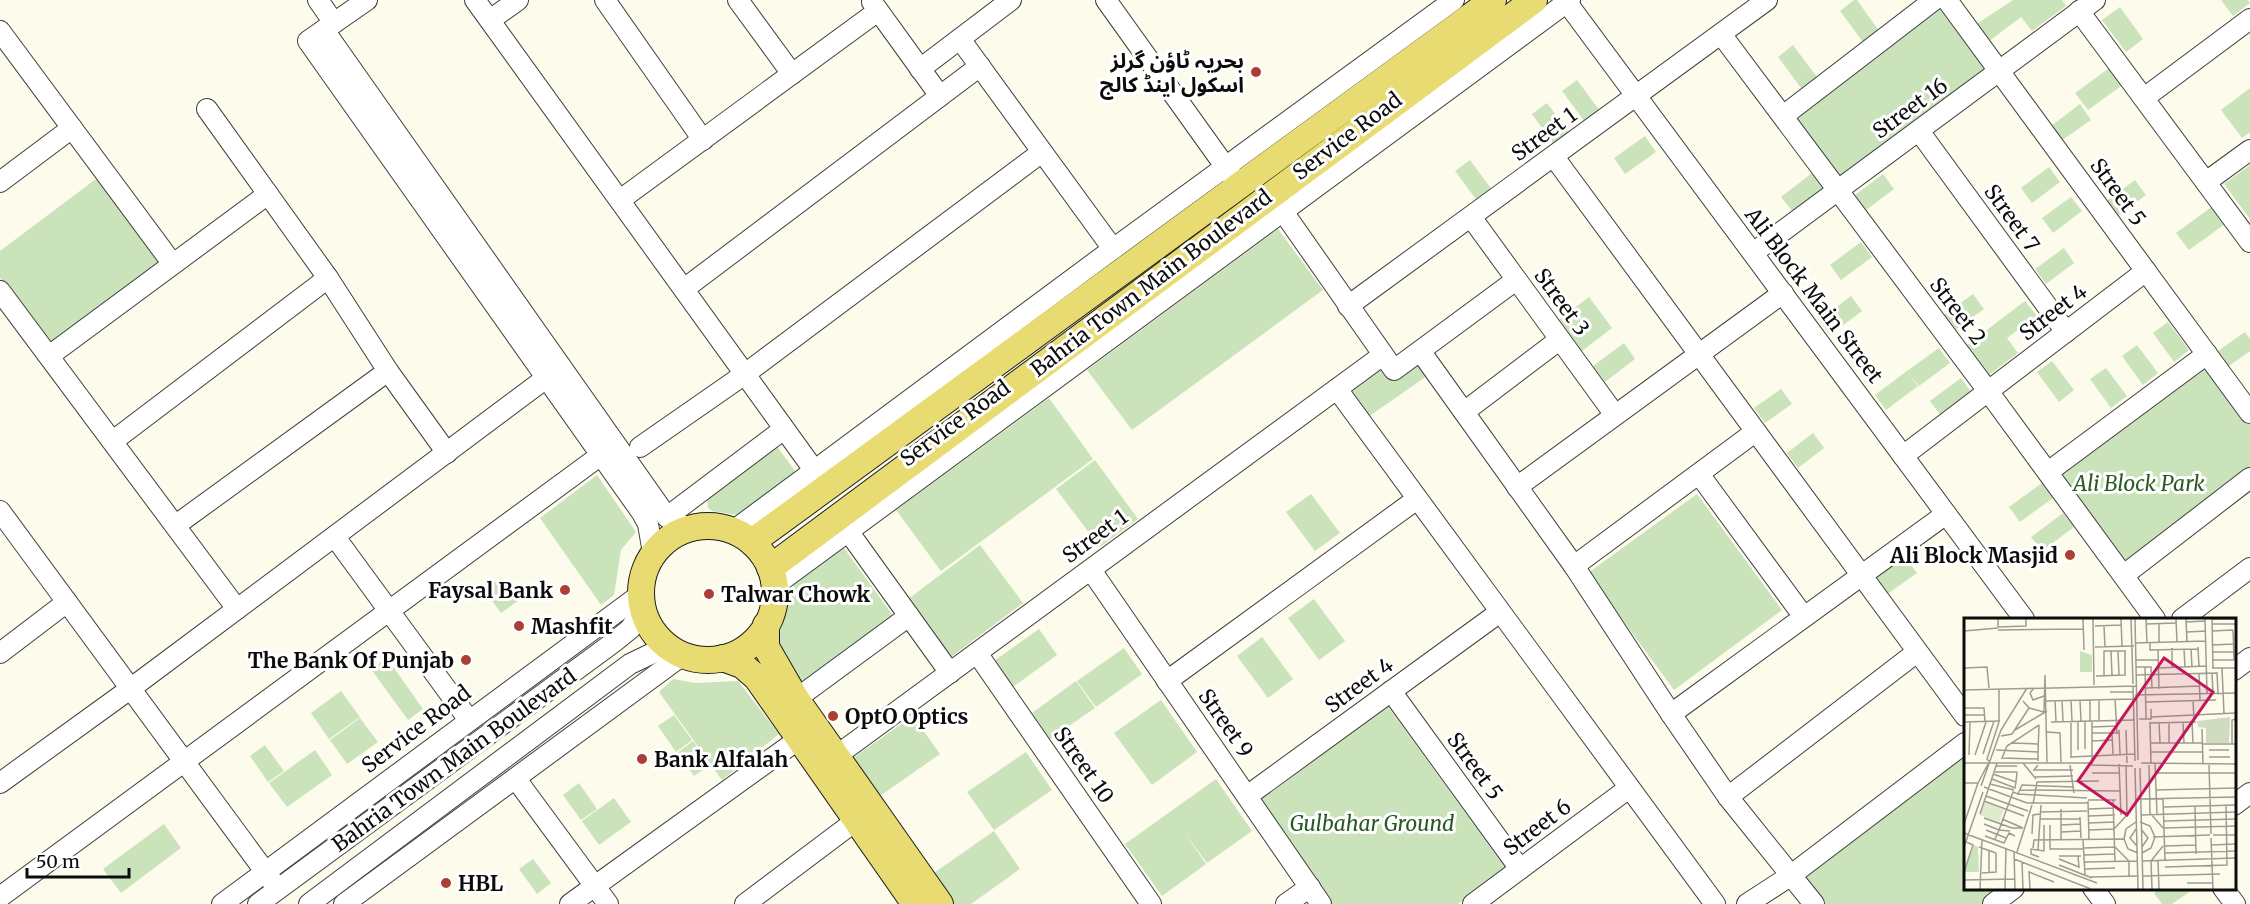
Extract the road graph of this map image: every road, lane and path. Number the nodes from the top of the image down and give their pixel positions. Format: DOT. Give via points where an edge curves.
graph roads {
  1 [pos="318,0"];
  2 [pos="367,0"];
  3 [pos="475,0"];
  4 [pos="518,0"];
  5 [pos="605,0"];
  6 [pos="738,0"];
  7 [pos="1106,0"];
  8 [pos="1455,0"];
  9 [pos="1493,0"];
  10 [pos="1534,0"];
  11 [pos="1767,0"];
  12 [pos="1934,0"];
  13 [pos="1947,0"];
  14 [pos="1567,1"];
  15 [pos="1003,2"];
  16 [pos="874,5"];
  17 [pos="2087,6"];
  18 [pos="2250,19"];
  19 [pos="490,20"];
  20 [pos="329,26"];
  21 [pos="0,31"];
  22 [pos="1721,34"];
  23 [pos="960,39"];
  24 [pos="6,53"];
  25 [pos="980,66"];
  26 [pos="920,69"];
  27 [pos="2000,72"];
  28 [pos="792,74"];
  29 [pos="940,96"];
  30 [pos="1637,97"];
  31 [pos="2144,98"];
  32 [pos="207,109"];
  33 [pos="1783,116"];
  34 [pos="72,128"];
  35 [pos="1919,132"];
  36 [pos="703,140"];
  37 [pos="2250,150"];
  38 [pos="1042,152"];
  39 [pos="1554,157"];
  40 [pos="1232,176"];
  41 [pos="0,182"];
  42 [pos="2206,182"];
  43 [pos="1838,191"];
  44 [pos="268,194"];
  45 [pos="620,200"];
  46 [pos="1273,211"];
  47 [pos="1471,218"];
  48 [pos="2250,242"];
  49 [pos="1113,249"];
  50 [pos="1753,253"];
  51 [pos="172,262"];
  52 [pos="2146,272"];
  53 [pos="328,278"];
  54 [pos="1516,280"];
  55 [pos="684,289"];
  56 [pos="0,291"];
  57 [pos="1782,293"];
  58 [pos="1348,306"];
  59 [pos="2066,332"];
  60 [pos="1559,340"];
  61 [pos="1421,352"];
  62 [pos="1698,354"];
  63 [pos="2206,354"];
  64 [pos="1383,355"];
  65 [pos="48,356"];
  66 [pos="388,371"];
  67 [pos="554,373"];
  68 [pos="745,374"];
  69 [pos="1336,389"];
  70 [pos="1988,391"];
  71 [pos="1464,412"];
  72 [pos="2250,413"];
  73 [pos="1615,415"];
  74 [pos="784,429"];
  75 [pos="1755,432"];
  76 [pos="113,441"];
  77 [pos="640,447"];
  78 [pos="447,453"];
  79 [pos="601,455"];
  80 [pos="1903,456"];
  81 [pos="814,470"];
  82 [pos="2048,472"];
  83 [pos="1699,474"];
  84 [pos="2250,478"];
  85 [pos="1517,487"];
  86 [pos="1417,499"];
  87 [pos="0,511"];
  88 [pos="1946,514"];
  89 [pos="679,522"];
  90 [pos="176,525"];
  91 [pos="848,531"];
  92 [pos="335,537"];
  93 [pos="742,537"];
  94 [pos="653,553"];
  95 [pos="1574,567"];
  96 [pos="2250,568"];
  97 [pos="1091,570"];
  98 [pos="1860,575"];
  99 [pos="2124,575"];
  100 [pos="772,577"];
  101 [pos="67,602"];
  102 [pos="642,602"];
  103 [pos="237,609"];
  104 [pos="389,611"];
  105 [pos="1500,612"];
  106 [pos="909,616"];
  107 [pos="1804,617"];
  108 [pos="2023,618"];
  109 [pos="2154,618"];
  110 [pos="2183,618"];
  111 [pos="766,625"];
  112 [pos="678,652"];
  113 [pos="1917,652"];
  114 [pos="0,653"];
  115 [pos="976,653"];
  116 [pos="723,658"];
  117 [pos="2250,658"];
  118 [pos="2235,669"];
  119 [pos="950,673"];
  120 [pos="1167,681"];
  121 [pos="130,689"];
  122 [pos="1391,691"];
  123 [pos="796,699"];
  124 [pos="1671,714"];
  125 [pos="1964,715"];
  126 [pos="469,720"];
  127 [pos="799,739"];
  128 [pos="1964,744"];
  129 [pos="836,756"];
  130 [pos="184,761"];
  131 [pos="516,779"];
  132 [pos="0,783"];
  133 [pos="1629,788"];
  134 [pos="2250,793"];
  135 [pos="1247,796"];
  136 [pos="1728,797"];
  137 [pos="2235,804"];
  138 [pos="865,814"];
  139 [pos="1520,869"];
  140 [pos="266,872"];
  141 [pos="1790,876"];
  142 [pos="594,886"];
  143 [pos="1310,887"];
  144 [pos="278,889"];
  145 [pos="2013,889"];
  146 [pos="2094,889"];
  147 [pos="2224,889"];
  148 [pos="0,897"];
  149 [pos="2250,900"];
  150 [pos="755,901"];
  151 [pos="1711,903"];
  152 [pos="222,904"];
  153 [pos="258,904"];
  154 [pos="309,904"];
  155 [pos="344,904"];
  156 [pos="570,904"];
  157 [pos="608,904"];
  158 [pos="915,904"];
  159 [pos="940,904"];
  160 [pos="1151,904"];
  161 [pos="1286,904"];
  162 [pos="1321,904"];
  163 [pos="1473,904"];
  164 [pos="1747,904"];
  165 [pos="1814,904"];
  166 [pos="1993,904"];
  167 [pos="2105,904"];
  168 [pos="2235,904"];
  169 [pos="2245,904"];
  1 -- 20 [label="street"];
  2 -- 20 [label="street"];
  3 -- 19 [label="street"];
  4 -- 19 [label="street"];
  5 -- 36 [label="street"];
  6 -- 28 [label="street"];
  7 -- 40 [label="street"];
  8 -- 40 [label="street"];
  9 -- 40 [label="main road, Bahria Town Main Boulevard"];
  10 -- 46 [label="main road, Bahria Town Main Boulevard"];
  11 -- 22 [label="street, Street 1"];
  12 -- 33 [label="street"];
  13 -- 27 [label="street, Street 5"];
  14 -- 30 [label="street, Ali Block Main Street"];
  14 -- 46 [label="street, Service Road"];
  15 -- 23 [label="street"];
  16 -- 26 [label="street"];
  16 -- 28 [label="street"];
  17 -- 27 [label="street, Street 16"];
  17 -- 31 [label="street"];
  18 -- 31 [label="street"];
  19 -- 45 [label="street"];
  20 -- 67 [label="street"];
  20 -- 67 [label="street" via="308,41"];
  21 -- 24 [label="street"];
  22 -- 30 [label="street, Street 1"];
  22 -- 33 [label="street, Street 2"];
  23 -- 25 [label="street"];
  23 -- 26 [label="street"];
  24 -- 34 [label="street"];
  25 -- 29 [label="street"];
  25 -- 38 [label="street"];
  26 -- 29 [label="street"];
  27 -- 35 [label="street, Street 16"];
  27 -- 52 [label="street, Street 5"];
  28 -- 36 [label="street"];
  29 -- 55 [label="street"];
  30 -- 39 [label="street, Street 1"];
  30 -- 50 [label="street, Ali Block Main Street"];
  31 -- 42 [label="street"];
  32 -- 44 [label="street"];
  33 -- 43 [label="street, Street 2"];
  34 -- 41 [label="street"];
  34 -- 51 [label="street"];
  35 -- 43 [label="street, Street 16"];
  35 -- 59 [label="street, Street 7"];
  36 -- 45 [label="street"];
  37 -- 42 [label="street"];
  38 -- 49 [label="street"];
  38 -- 68 [label="street"];
  39 -- 47 [label="street, Street 1"];
  39 -- 62 [label="street"];
  40 -- 49 [label="street"];
  40 -- 93 [label="main road, Bahria Town Main Boulevard"];
  42 -- 48 [label="street"];
  43 -- 50 [label="street, Street 16"];
  43 -- 70 [label="street, Street 2"];
  44 -- 51 [label="street"];
  44 -- 53 [label="street"];
  45 -- 55 [label="street"];
  46 -- 58 [label="street"];
  46 -- 91 [label="street, Service Road"];
  46 -- 100 [label="main road, Bahria Town Main Boulevard"];
  47 -- 54 [label="street, Street 3"];
  47 -- 58 [label="street, Street 1"];
  49 -- 81 [label="street"];
  50 -- 57 [label="street, Ali Block Main Street"];
  51 -- 65 [label="street"];
  52 -- 59 [label="street, Street 4"];
  52 -- 63 [label="street, Street 5"];
  53 -- 66 [label="street"];
  53 -- 76 [label="street"];
  54 -- 60 [label="street, Street 3"];
  54 -- 61 [label="street"];
  55 -- 68 [label="street"];
  56 -- 65 [label="street"];
  57 -- 62 [label="street"];
  57 -- 80 [label="street, Ali Block Main Street"];
  58 -- 64 [label="street"];
  59 -- 70 [label="street, Street 4"];
  60 -- 71 [label="street"];
  60 -- 73 [label="street, Street 3"];
  61 -- 64 [label="street" via="1394,370"];
  61 -- 71 [label="street"];
  62 -- 73 [label="street"];
  62 -- 75 [label="street"];
  63 -- 72 [label="street, Street 5"];
  63 -- 82 [label="street"];
  64 -- 69 [label="street, Street 1"];
  65 -- 76 [label="street"];
  66 -- 78 [label="street"];
  66 -- 90 [label="street"];
  67 -- 78 [label="street"];
  67 -- 79 [label="street"];
  67 -- 89 [label="street"];
  68 -- 74 [label="street"];
  68 -- 77 [label="street"];
  69 -- 86 [label="street"];
  69 -- 97 [label="street, Street 1"];
  70 -- 80 [label="street, Street 4"];
  70 -- 82 [label="street, Street 2"];
  71 -- 85 [label="street"];
  73 -- 85 [label="street"];
  74 -- 81 [label="street"];
  74 -- 89 [label="street"];
  75 -- 83 [label="street"];
  75 -- 98 [label="street"];
  76 -- 90 [label="street"];
  78 -- 92 [label="street"];
  79 -- 94 [label="street" via="648,524"];
  79 -- 104 [label="street"];
  80 -- 88 [label="street, Ali Block Main Street"];
  81 -- 93 [label="street"];
  82 -- 99 [label="street, Street 2"];
  83 -- 95 [label="street"];
  83 -- 107 [label="street"];
  84 -- 99 [label="street"];
  85 -- 95 [label="street"];
  86 -- 105 [label="street"];
  86 -- 120 [label="street"];
  87 -- 101 [label="street"];
  88 -- 98 [label="street"];
  88 -- 108 [label="street, Ali Block Main Street"];
  89 -- 93 [label="main road" via="719,527"];
  89 -- 94 [label="main road"];
  90 -- 103 [label="street"];
  91 -- 100 [label="street, Service Road"];
  91 -- 106 [label="street"];
  92 -- 103 [label="street"];
  92 -- 104 [label="street"];
  93 -- 100 [label="main road" via="762,554"];
  94 -- 102 [label="main road" via="642,579"];
  95 -- 124 [label="street"];
  96 -- 110 [label="street"];
  97 -- 115 [label="street, Street 1"];
  97 -- 120 [label="street, Street 9"];
  98 -- 107 [label="street"];
  98 -- 113 [label="street"];
  99 -- 109 [label="street, Street 2"];
  100 -- 111 [label="main road" via="773,606"];
  101 -- 114 [label="street"];
  101 -- 121 [label="street"];
  102 -- 112 [label="main road" via="654,633"];
  102 -- 126 [label="street, Service Road"];
  102 -- 144 [label="street, Bahria Town Main Boulevard" via="630,629 614,642"];
  103 -- 121 [label="street"];
  104 -- 126 [label="street"];
  104 -- 130 [label="street"];
  105 -- 122 [label="street, Street 4"];
  105 -- 133 [label="street"];
  106 -- 119 [label="street"];
  106 -- 123 [label="street"];
  107 -- 124 [label="street"];
  111 -- 116 [label="main road" via="748,646"];
  111 -- 123 [label="main road" via="766,646"];
  112 -- 116 [label="main road" via="703,659"];
  112 -- 131 [label="street"];
  112 -- 154 [label="street, Bahria Town Main Boulevard" via="655,652 630,664"];
  113 -- 125 [label="street"];
  113 -- 136 [label="street"];
  115 -- 119 [label="street, Street 1"];
  115 -- 160 [label="street, Street 10"];
  116 -- 127 [label="main road" via="751,671"];
  117 -- 118 [label="street"];
  119 -- 129 [label="street, Street 1"];
  120 -- 135 [label="street, Street 9"];
  121 -- 130 [label="street"];
  121 -- 132 [label="street"];
  122 -- 135 [label="street, Street 4"];
  122 -- 139 [label="street, Street 5"];
  123 -- 129 [label="main road"];
  124 -- 136 [label="street"];
  126 -- 140 [label="street, Service Road"];
  127 -- 138 [label="main road"];
  127 -- 142 [label="street"];
  128 -- 141 [label="street"];
  129 -- 138 [label="main road"];
  130 -- 140 [label="street"];
  130 -- 148 [label="street"];
  131 -- 142 [label="street"];
  131 -- 155 [label="street"];
  133 -- 139 [label="street, Street 6"];
  133 -- 151 [label="street"];
  134 -- 137 [label="street"];
  135 -- 143 [label="street, Street 9"];
  136 -- 141 [label="street"];
  138 -- 150 [label="street"];
  138 -- 158 [label="main road"];
  138 -- 159 [label="main road"];
  139 -- 163 [label="street, Street 6"];
  140 -- 144 [label="street"];
  140 -- 152 [label="street, Service Road"];
  141 -- 164 [label="street"];
  141 -- 165 [label="street"];
  142 -- 156 [label="street"];
  142 -- 157 [label="street"];
  143 -- 161 [label="street"];
  143 -- 162 [label="street, Street 9"];
  144 -- 153 [label="street, Bahria Town Main Boulevard"];
  145 -- 166 [label="street"];
  146 -- 167 [label="street"];
  147 -- 168 [label="street"];
  149 -- 169 [label="street"];
}
